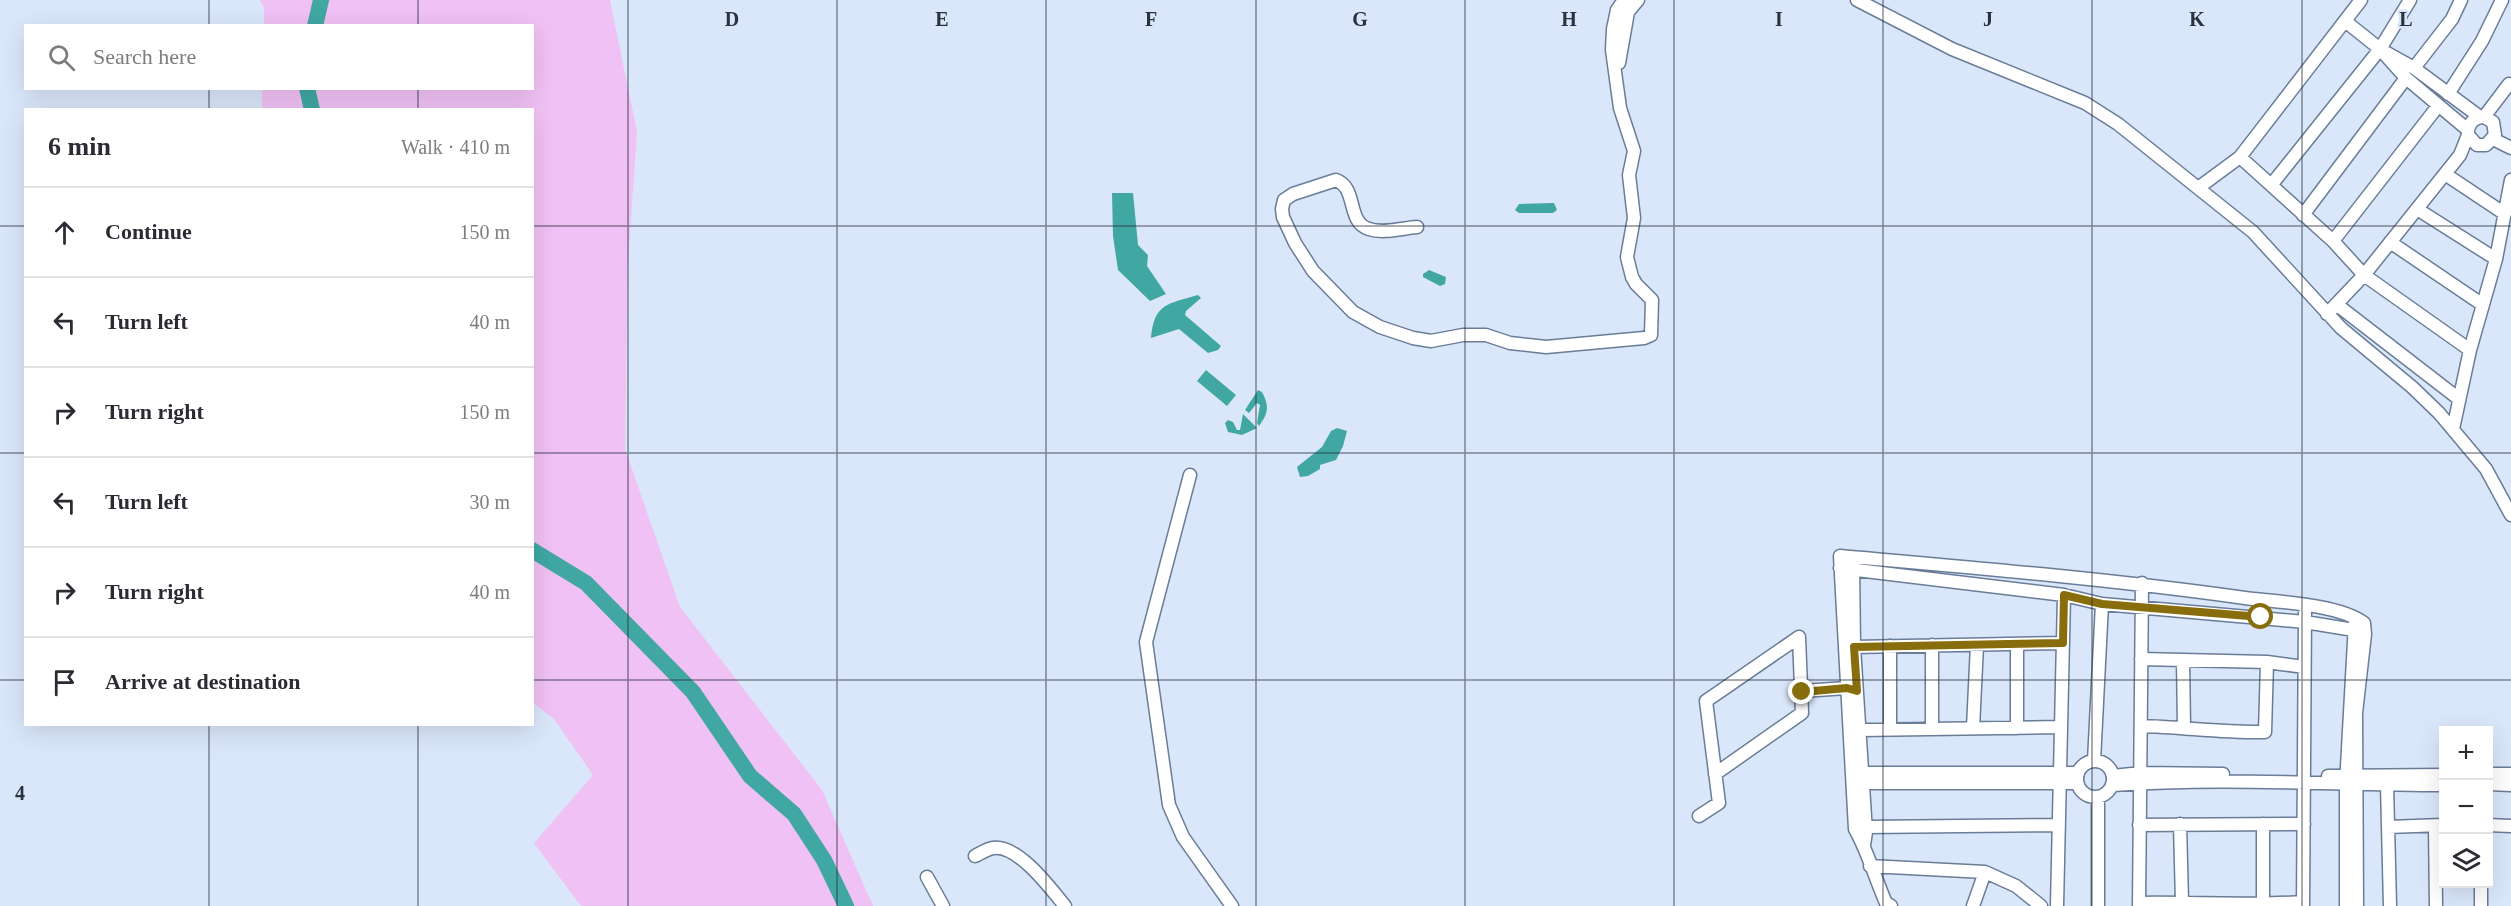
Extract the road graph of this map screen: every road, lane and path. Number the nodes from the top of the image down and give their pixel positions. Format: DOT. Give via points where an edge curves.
graph roads {
  1 [pos="1624,0"];
  2 [pos="1638,0"];
  3 [pos="1857,0"];
  4 [pos="2361,0"];
  5 [pos="2410,0"];
  6 [pos="2461,0"];
  7 [pos="2502,0"];
  8 [pos="2345,21"];
  9 [pos="1617,40"];
  10 [pos="2380,49"];
  11 [pos="2410,73"];
  12 [pos="2510,82"];
  13 [pos="2448,94"];
  14 [pos="2438,106"];
  15 [pos="2482,117"];
  16 [pos="2495,126"];
  17 [pos="2468,132"];
  18 [pos="2493,140"];
  19 [pos="2477,145"];
  20 [pos="2511,148"];
  21 [pos="2460,155"];
  22 [pos="2240,157"];
  23 [pos="2445,174"];
  24 [pos="2511,180"];
  25 [pos="2272,184"];
  26 [pos="2198,188"];
  27 [pos="2417,209"];
  28 [pos="2505,214"];
  29 [pos="2303,215"];
  30 [pos="1417,227"];
  31 [pos="2333,241"];
  32 [pos="2390,242"];
  33 [pos="2496,258"];
  34 [pos="2364,275"];
  35 [pos="2483,305"];
  36 [pos="2331,309"];
  37 [pos="2470,350"];
  38 [pos="2459,399"];
  39 [pos="2453,429"];
  40 [pos="1190,475"];
  41 [pos="2511,515"];
  42 [pos="1933,564"];
  43 [pos="1849,565"];
  44 [pos="1971,568"];
  45 [pos="2014,572"];
  46 [pos="2054,575"];
  47 [pos="1931,579"];
  48 [pos="2094,579"];
  49 [pos="2142,583"];
  50 [pos="1970,584"];
  51 [pos="2010,589"];
  52 [pos="2182,589"];
  53 [pos="2058,595"];
  54 [pos="2222,595"];
  55 [pos="2262,600"];
  56 [pos="2096,602"];
  57 [pos="2305,605"];
  58 [pos="2142,607"];
  59 [pos="2181,611"];
  60 [pos="2222,614"];
  61 [pos="2261,617"];
  62 [pos="2305,621"];
  63 [pos="2359,632"];
  64 [pos="2063,643"];
  65 [pos="2017,644"];
  66 [pos="1932,645"];
  67 [pos="1977,645"];
  68 [pos="1890,646"];
  69 [pos="1854,647"];
  70 [pos="2141,659"];
  71 [pos="2183,660"];
  72 [pos="2267,662"];
  73 [pos="2304,667"];
  74 [pos="1852,689"];
  75 [pos="1802,692"];
  76 [pos="2141,726"];
  77 [pos="2061,727"];
  78 [pos="2184,727"];
  79 [pos="1973,728"];
  80 [pos="2018,728"];
  81 [pos="1890,729"];
  82 [pos="1932,729"];
  83 [pos="1860,730"];
  84 [pos="2094,761"];
  85 [pos="1715,774"];
  86 [pos="2493,774"];
  87 [pos="2511,774"];
  88 [pos="2439,775"];
  89 [pos="1863,778"];
  90 [pos="2060,778"];
  91 [pos="2077,778"];
  92 [pos="2140,778"];
  93 [pos="2303,778"];
  94 [pos="2113,780"];
  95 [pos="2351,781"];
  96 [pos="2493,784"];
  97 [pos="2387,785"];
  98 [pos="2439,785"];
  99 [pos="2511,785"];
  100 [pos="2098,798"];
  101 [pos="1699,816"];
  102 [pos="2180,824"];
  103 [pos="2264,824"];
  104 [pos="2304,824"];
  105 [pos="2059,825"];
  106 [pos="2139,825"];
  107 [pos="2493,825"];
  108 [pos="1866,826"];
  109 [pos="2439,826"];
  110 [pos="2511,826"];
  111 [pos="2388,827"];
  112 [pos="1864,845"];
  113 [pos="975,856"];
  114 [pos="1870,866"];
  115 [pos="1985,872"];
  116 [pos="927,877"];
  117 [pos="2481,888"];
  118 [pos="2182,902"];
  119 [pos="2303,904"];
  120 [pos="2139,905"];
  121 [pos="943,906"];
  122 [pos="1065,906"];
  123 [pos="1232,906"];
  124 [pos="1891,906"];
  125 [pos="1974,906"];
  126 [pos="2041,906"];
  127 [pos="2057,906"];
  128 [pos="2098,906"];
  129 [pos="2263,906"];
  130 [pos="2346,906"];
  131 [pos="2356,906"];
  132 [pos="2390,906"];
  133 [pos="2436,906"];
  134 [pos="2481,906"];
  1 -- 9 [label="street" via="1617,10"];
  2 -- 9 [label="street" via="1628,12"];
  3 -- 26 [label="street" via="1941,43 2085,103 2118,124"];
  4 -- 8 [label="street"];
  5 -- 10 [label="street"];
  6 -- 11 [label="street" via="2452,19"];
  7 -- 13 [label="street" via="2482,41"];
  8 -- 10 [label="street"];
  8 -- 22 [label="street"];
  9 -- 30 [label="street" via="1616,76 1623,119 1634,151 1629,175 1634,218 1628,257 1632,277 1652,300 1650,335 1546,347 1510,344 1486,335 1428,340 1380,327 1353,312 1312,271 1295,243 1282,207 1293,194 1339,181 1346,188 1357,221 1364,227"];
  10 -- 11 [label="street"];
  10 -- 25 [label="street"];
  11 -- 13 [label="street"];
  11 -- 14 [label="street"];
  11 -- 29 [label="street"];
  12 -- 15 [label="street"];
  12 -- 16 [label="street"];
  13 -- 15 [label="street"];
  14 -- 17 [label="street"];
  14 -- 31 [label="street"];
  15 -- 16 [label="street"];
  15 -- 17 [label="street" via="2471,121"];
  16 -- 18 [label="street"];
  17 -- 19 [label="street"];
  17 -- 21 [label="street"];
  18 -- 19 [label="street"];
  18 -- 20 [label="street"];
  19 -- 21 [label="street"];
  21 -- 23 [label="street"];
  22 -- 25 [label="street"];
  22 -- 26 [label="street"];
  23 -- 27 [label="street"];
  23 -- 28 [label="street"];
  24 -- 28 [label="street"];
  25 -- 29 [label="street"];
  26 -- 36 [label="street" via="2264,243"];
  27 -- 32 [label="street"];
  27 -- 33 [label="street"];
  28 -- 33 [label="street"];
  29 -- 31 [label="street"];
  31 -- 34 [label="street"];
  32 -- 34 [label="street"];
  32 -- 35 [label="street"];
  33 -- 35 [label="street"];
  34 -- 36 [label="street"];
  34 -- 37 [label="street"];
  35 -- 37 [label="street"];
  36 -- 38 [label="street"];
  36 -- 39 [label="street" via="2355,340 2422,396"];
  37 -- 38 [label="street"];
  38 -- 39 [label="street"];
  39 -- 41 [label="street" via="2486,469"];
  40 -- 123 [label="street" via="1146,642 1169,805 1183,837"];
  42 -- 43 [label="street"];
  42 -- 44 [label="street"];
  42 -- 47 [label="street"];
  43 -- 47 [label="street"];
  43 -- 69 [label="street"];
  43 -- 74 [label="street"];
  44 -- 45 [label="street"];
  44 -- 50 [label="street"];
  45 -- 46 [label="street"];
  45 -- 51 [label="street"];
  46 -- 48 [label="street"];
  46 -- 53 [label="street"];
  47 -- 50 [label="street"];
  48 -- 49 [label="street"];
  48 -- 56 [label="street"];
  49 -- 52 [label="street"];
  49 -- 58 [label="street"];
  50 -- 51 [label="street"];
  51 -- 53 [label="street"];
  52 -- 54 [label="street"];
  52 -- 59 [label="street"];
  53 -- 56 [label="street"];
  53 -- 64 [label="street"];
  54 -- 55 [label="street"];
  54 -- 60 [label="street"];
  55 -- 57 [label="street"];
  55 -- 61 [label="street"];
  56 -- 58 [label="street"];
  56 -- 84 [label="street"];
  57 -- 62 [label="street"];
  57 -- 63 [label="street" via="2355,616"];
  58 -- 59 [label="street"];
  58 -- 70 [label="street"];
  59 -- 60 [label="street"];
  60 -- 61 [label="street"];
  61 -- 62 [label="street"];
  62 -- 63 [label="street"];
  62 -- 73 [label="street"];
  63 -- 95 [label="street"];
  64 -- 65 [label="street"];
  64 -- 77 [label="street"];
  65 -- 67 [label="street"];
  65 -- 80 [label="street"];
  66 -- 67 [label="street"];
  66 -- 68 [label="street"];
  66 -- 82 [label="street"];
  67 -- 79 [label="street"];
  68 -- 69 [label="street"];
  68 -- 81 [label="street"];
  69 -- 74 [label="street"];
  70 -- 71 [label="street"];
  70 -- 76 [label="street"];
  71 -- 72 [label="street"];
  71 -- 78 [label="street"];
  72 -- 73 [label="street"];
  72 -- 78 [label="street" via="2265,732 2226,733"];
  73 -- 93 [label="street"];
  74 -- 75 [label="street"];
  74 -- 83 [label="street"];
  74 -- 112 [label="street" via="1855,829"];
  75 -- 85 [label="street" via="1802,713"];
  75 -- 85 [label="street" via="1799,637 1706,701"];
  76 -- 78 [label="street"];
  76 -- 92 [label="street"];
  77 -- 80 [label="street"];
  77 -- 90 [label="street"];
  79 -- 80 [label="street"];
  79 -- 82 [label="street"];
  81 -- 82 [label="street"];
  81 -- 83 [label="street"];
  83 -- 89 [label="street"];
  84 -- 91 [label="street" via="2087,762"];
  84 -- 94 [label="street" via="2106,765"];
  85 -- 101 [label="street" via="1719,803"];
  86 -- 87 [label="street"];
  88 -- 95 [label="street"];
  89 -- 90 [label="street"];
  89 -- 108 [label="street"];
  90 -- 91 [label="street"];
  90 -- 105 [label="street"];
  91 -- 100 [label="street" via="2082,793"];
  92 -- 93 [label="street"];
  92 -- 94 [label="street"];
  92 -- 106 [label="street"];
  93 -- 95 [label="street"];
  93 -- 104 [label="street"];
  94 -- 100 [label="street" via="2108,793"];
  95 -- 97 [label="street"];
  95 -- 130 [label="street"];
  95 -- 131 [label="street"];
  96 -- 99 [label="street"];
  97 -- 98 [label="street"];
  97 -- 111 [label="street"];
  100 -- 128 [label="street"];
  102 -- 103 [label="street"];
  102 -- 106 [label="street"];
  102 -- 118 [label="street"];
  103 -- 104 [label="street"];
  103 -- 129 [label="street"];
  104 -- 119 [label="street"];
  105 -- 108 [label="street"];
  105 -- 127 [label="street"];
  106 -- 120 [label="street"];
  107 -- 110 [label="street"];
  108 -- 112 [label="street"];
  109 -- 111 [label="street"];
  109 -- 133 [label="street"];
  111 -- 132 [label="street"];
  112 -- 114 [label="street"];
  113 -- 122 [label="street" via="994,848 1008,850 1033,869"];
  114 -- 115 [label="street"];
  114 -- 124 [label="street" via="1886,903"];
  115 -- 125 [label="street"];
  115 -- 126 [label="street" via="2016,885"];
  116 -- 121 [label="street"];
  117 -- 134 [label="street"];
  118 -- 120 [label="street"];
  118 -- 129 [label="street"];
  119 -- 129 [label="street"];
}
